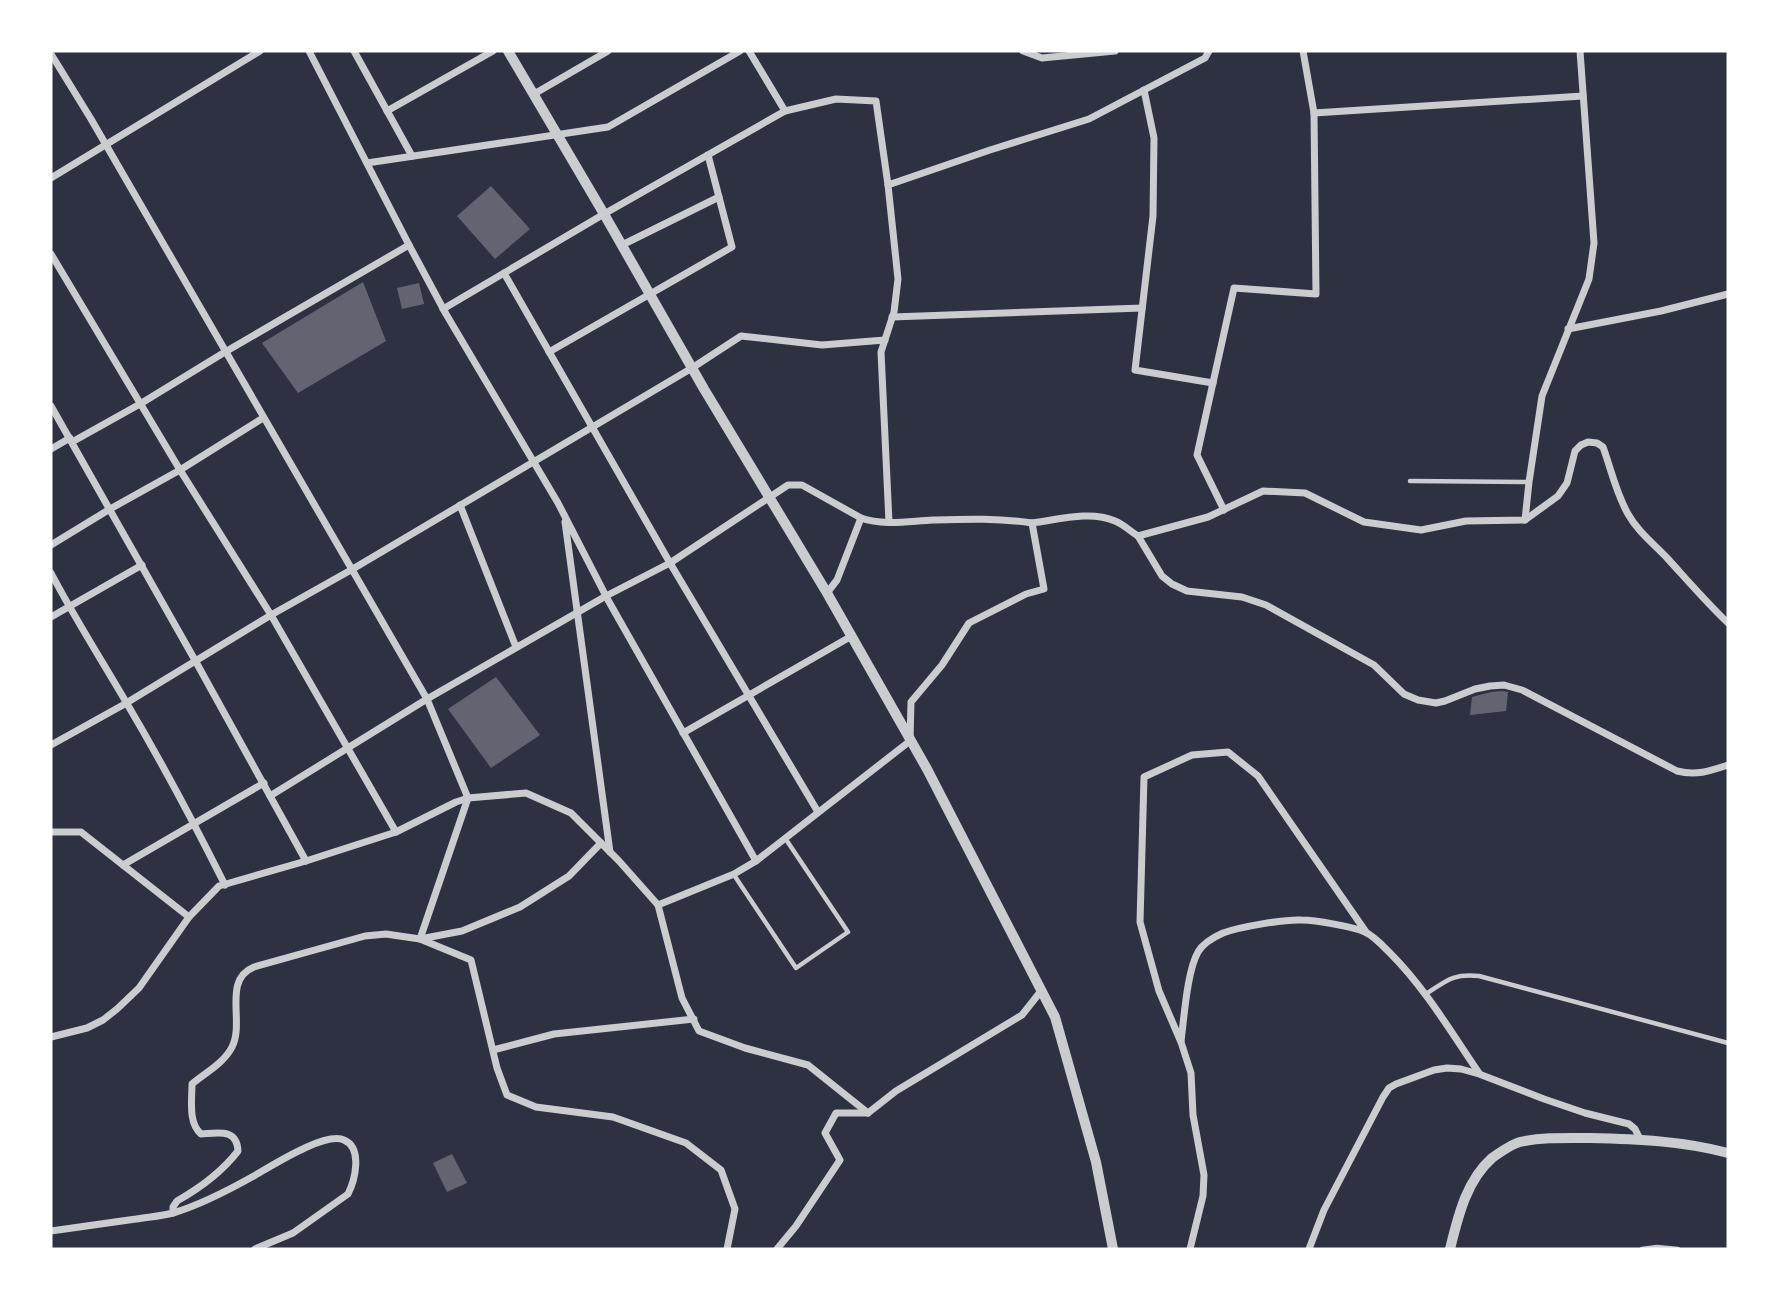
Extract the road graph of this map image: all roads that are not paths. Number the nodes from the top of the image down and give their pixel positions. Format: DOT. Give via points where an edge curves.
graph roads {
  1 [pos="260,51"];
  2 [pos="309,51"];
  3 [pos="364,51"];
  4 [pos="493,51"];
  5 [pos="508,51"];
  6 [pos="608,51"];
  7 [pos="740,51"];
  8 [pos="750,51"];
  9 [pos="1023,51"];
  10 [pos="1115,51"];
  11 [pos="1209,51"];
  12 [pos="1303,51"];
  13 [pos="1580,51"];
  14 [pos="355,53"];
  15 [pos="51,54"];
  16 [pos="1144,90"];
  17 [pos="534,94"];
  18 [pos="1583,96"];
  19 [pos="387,111"];
  20 [pos="786,111"];
  21 [pos="1314,113"];
  22 [pos="558,135"];
  23 [pos="106,145"];
  24 [pos="708,155"];
  25 [pos="412,156"];
  26 [pos="367,163"];
  27 [pos="51,178"];
  28 [pos="888,185"];
  29 [pos="719,197"];
  30 [pos="604,214"];
  31 [pos="622,245"];
  32 [pos="409,246"];
  33 [pos="51,254"];
  34 [pos="504,273"];
  35 [pos="650,294"];
  36 [pos="1728,294"];
  37 [pos="1142,308"];
  38 [pos="443,309"];
  39 [pos="892,317"];
  40 [pos="1569,329"];
  41 [pos="885,340"];
  42 [pos="225,352"];
  43 [pos="549,352"];
  44 [pos="692,369"];
  45 [pos="1213,383"];
  46 [pos="140,404"];
  47 [pos="51,406"];
  48 [pos="263,418"];
  49 [pos="591,427"];
  50 [pos="71,440"];
  51 [pos="51,449"];
  52 [pos="533,461"];
  53 [pos="180,470"];
  54 [pos="1410,481"];
  55 [pos="1529,482"];
  56 [pos="769,498"];
  57 [pos="460,505"];
  58 [pos="110,509"];
  59 [pos="1224,510"];
  60 [pos="564,514"];
  61 [pos="861,518"];
  62 [pos="1525,520"];
  63 [pos="889,522"];
  64 [pos="1032,523"];
  65 [pos="1138,536"];
  66 [pos="51,545"];
  67 [pos="670,563"];
  68 [pos="142,565"];
  69 [pos="351,570"];
  70 [pos="51,573"];
  71 [pos="827,593"];
  72 [pos="606,596"];
  73 [pos="68,606"];
  74 [pos="577,612"];
  75 [pos="271,615"];
  76 [pos="51,617"];
  77 [pos="1728,623"];
  78 [pos="850,637"];
  79 [pos="516,648"];
  80 [pos="196,662"];
  81 [pos="747,695"];
  82 [pos="427,699"];
  83 [pos="127,703"];
  84 [pos="683,733"];
  85 [pos="911,741"];
  86 [pos="51,744"];
  87 [pos="347,748"];
  88 [pos="1728,765"];
  89 [pos="264,783"];
  90 [pos="270,796"];
  91 [pos="468,798"];
  92 [pos="818,812"];
  93 [pos="194,824"];
  94 [pos="51,832"];
  95 [pos="396,832"];
  96 [pos="786,838"];
  97 [pos="601,843"];
  98 [pos="610,852"];
  99 [pos="756,860"];
  100 [pos="306,861"];
  101 [pos="123,865"];
  102 [pos="734,874"];
  103 [pos="225,885"];
  104 [pos="657,905"];
  105 [pos="189,917"];
  106 [pos="1366,932"];
  107 [pos="420,939"];
  108 [pos="1041,991"];
  109 [pos="1426,994"];
  110 [pos="694,1020"];
  111 [pos="51,1037"];
  112 [pos="1181,1042"];
  113 [pos="1728,1043"];
  114 [pos="493,1049"];
  115 [pos="1479,1074"];
  116 [pos="868,1113"];
  117 [pos="1640,1139"];
  118 [pos="1728,1153"];
  119 [pos="173,1213"];
  120 [pos="51,1231"];
  121 [pos="255,1249"];
  122 [pos="727,1249"];
  123 [pos="777,1249"];
  124 [pos="1112,1249"];
  125 [pos="1190,1249"];
  126 [pos="1309,1249"];
  127 [pos="1450,1249"];
  128 [pos="1642,1249"];
  129 [pos="1678,1249"];
  1 -- 23 [label="street"];
  2 -- 26 [label="street"];
  3 -- 14 [label="street"];
  4 -- 19 [label="street"];
  5 -- 17 [label="street"];
  6 -- 17 [label="street"];
  7 -- 22 [label="street" via="608,127"];
  8 -- 20 [label="street"];
  9 -- 10 [label="street" via="1042,58"];
  11 -- 16 [label="street" via="1205,58"];
  12 -- 21 [label="street"];
  13 -- 18 [label="street"];
  14 -- 19 [label="street"];
  15 -- 23 [label="street"];
  16 -- 28 [label="street" via="1089,120"];
  16 -- 37 [label="street" via="1154,138 1153,216"];
  17 -- 22 [label="street"];
  18 -- 21 [label="street"];
  18 -- 40 [label="street" via="1594,243 1590,279"];
  19 -- 25 [label="street"];
  20 -- 24 [label="street"];
  20 -- 28 [label="street" via="836,99 876,101"];
  21 -- 45 [label="street" via="1316,294 1234,288"];
  22 -- 25 [label="street"];
  22 -- 30 [label="street"];
  23 -- 27 [label="street"];
  23 -- 42 [label="street"];
  24 -- 29 [label="street"];
  24 -- 30 [label="street"];
  25 -- 26 [label="street"];
  26 -- 32 [label="street"];
  28 -- 39 [label="street" via="898,279"];
  29 -- 31 [label="street"];
  29 -- 35 [label="street" via="732,247"];
  30 -- 31 [label="street"];
  30 -- 34 [label="street"];
  31 -- 35 [label="street"];
  32 -- 38 [label="street"];
  32 -- 42 [label="street"];
  33 -- 46 [label="street"];
  34 -- 38 [label="street"];
  34 -- 43 [label="street"];
  35 -- 43 [label="street"];
  35 -- 44 [label="street"];
  36 -- 40 [label="street"];
  37 -- 39 [label="street"];
  37 -- 45 [label="street" via="1135,370"];
  38 -- 52 [label="street"];
  39 -- 41 [label="street"];
  40 -- 55 [label="street" via="1542,396"];
  41 -- 44 [label="street" via="822,345 741,336"];
  41 -- 63 [label="street" via="881,352"];
  42 -- 46 [label="street"];
  42 -- 48 [label="street"];
  43 -- 49 [label="street"];
  44 -- 49 [label="street"];
  44 -- 56 [label="street"];
  45 -- 59 [label="street" via="1197,455"];
  46 -- 50 [label="street"];
  46 -- 53 [label="street"];
  47 -- 50 [label="street"];
  48 -- 53 [label="street"];
  48 -- 69 [label="street"];
  49 -- 52 [label="street"];
  49 -- 67 [label="street"];
  50 -- 51 [label="street"];
  50 -- 58 [label="street"];
  52 -- 57 [label="street"];
  52 -- 60 [label="street"];
  53 -- 58 [label="street"];
  53 -- 75 [label="street"];
  54 -- 55 [label="lane"];
  55 -- 62 [label="street"];
  56 -- 61 [label="street" via="788,485 802,485"];
  56 -- 67 [label="street"];
  56 -- 71 [label="street"];
  57 -- 69 [label="street"];
  57 -- 79 [label="street"];
  58 -- 66 [label="street"];
  58 -- 68 [label="street"];
  59 -- 62 [label="street" via="1263,491 1305,493 1364,522 1422,530 1466,521"];
  59 -- 65 [label="street"];
  60 -- 72 [label="street"];
  60 -- 74 [label="street"];
  61 -- 63 [label="street"];
  61 -- 71 [label="street" via="837,580"];
  62 -- 77 [label="street" via="1567,484 1581,444 1597,443 1603,447 1619,496 1642,533"];
  63 -- 64 [label="street" via="993,518"];
  64 -- 65 [label="street" via="1097,516"];
  64 -- 85 [label="street" via="1044,589 969,623 911,702"];
  65 -- 88 [label="street" via="1162,576 1172,584 1187,591 1242,597 1266,605 1374,665 1404,694 1418,700 1436,703 1482,687 1504,685 1522,690 1677,771 1692,774"];
  67 -- 72 [label="street"];
  67 -- 81 [label="street"];
  68 -- 73 [label="street"];
  68 -- 80 [label="street"];
  69 -- 75 [label="street"];
  69 -- 82 [label="street"];
  70 -- 73 [label="street"];
  71 -- 78 [label="street"];
  72 -- 74 [label="street"];
  72 -- 84 [label="street"];
  73 -- 76 [label="street"];
  73 -- 83 [label="street"];
  74 -- 79 [label="street"];
  74 -- 98 [label="street"];
  75 -- 80 [label="street"];
  75 -- 87 [label="street"];
  78 -- 81 [label="street"];
  78 -- 85 [label="street"];
  79 -- 82 [label="street"];
  80 -- 83 [label="street"];
  80 -- 89 [label="street"];
  81 -- 84 [label="street"];
  81 -- 92 [label="street"];
  82 -- 87 [label="street"];
  82 -- 91 [label="street"];
  83 -- 86 [label="street"];
  83 -- 93 [label="street"];
  84 -- 99 [label="street"];
  85 -- 92 [label="street"];
  85 -- 108 [label="street"];
  87 -- 90 [label="street"];
  87 -- 95 [label="street"];
  89 -- 90 [label="street"];
  89 -- 93 [label="street"];
  90 -- 100 [label="street"];
  91 -- 95 [label="street"];
  91 -- 97 [label="street" via="526,793 571,813"];
  91 -- 107 [label="street"];
  92 -- 96 [label="street"];
  93 -- 101 [label="street"];
  93 -- 103 [label="street"];
  94 -- 101 [label="street" via="81,832"];
  95 -- 100 [label="street"];
  96 -- 99 [label="street"];
  96 -- 102 [label="lane" via="848,932 796,968"];
  97 -- 98 [label="street"];
  97 -- 107 [label="street" via="569,876 520,907 462,930"];
  98 -- 104 [label="street"];
  99 -- 102 [label="street"];
  100 -- 103 [label="street"];
  101 -- 105 [label="street"];
  102 -- 104 [label="street"];
  103 -- 105 [label="street"];
  104 -- 110 [label="street" via="682,998"];
  105 -- 111 [label="street" via="139,988 117,1009 87,1028"];
  106 -- 109 [label="street"];
  106 -- 112 [label="street" via="1301,919 1224,932 1198,952 1191,970"];
  106 -- 112 [label="street" via="1258,776 1228,752 1192,755 1144,777 1140,922 1159,991"];
  107 -- 114 [label="street" via="471,960"];
  107 -- 119 [label="street" via="365,936 254,968 242,976 233,1045 192,1084 195,1129 201,1134 230,1135 238,1151 216,1175 177,1201"];
  108 -- 116 [label="street" via="1022,1015"];
  108 -- 124 [label="street" via="1055,1017 1096,1161"];
  109 -- 113 [label="lane" via="1451,977 1479,976"];
  109 -- 115 [label="street"];
  110 -- 114 [label="street" via="554,1034"];
  110 -- 116 [label="street" via="699,1031 808,1065"];
  112 -- 125 [label="street" via="1191,1073 1204,1175"];
  114 -- 122 [label="street" via="507,1095 536,1107 613,1117 686,1143 721,1170 735,1209"];
  115 -- 117 [label="street" via="1554,1103 1629,1124"];
  115 -- 126 [label="street" via="1434,1070 1390,1088 1324,1210"];
  116 -- 123 [label="street" via="836,1113 825,1133 840,1160"];
  117 -- 118 [label="street"];
  117 -- 127 [label="street" via="1557,1138 1518,1143 1493,1158 1472,1183"];
  119 -- 120 [label="street"];
  119 -- 121 [label="street" via="312,1144 336,1138 349,1143 356,1163 348,1194 293,1233"];
  128 -- 129 [label="lane"];
}
